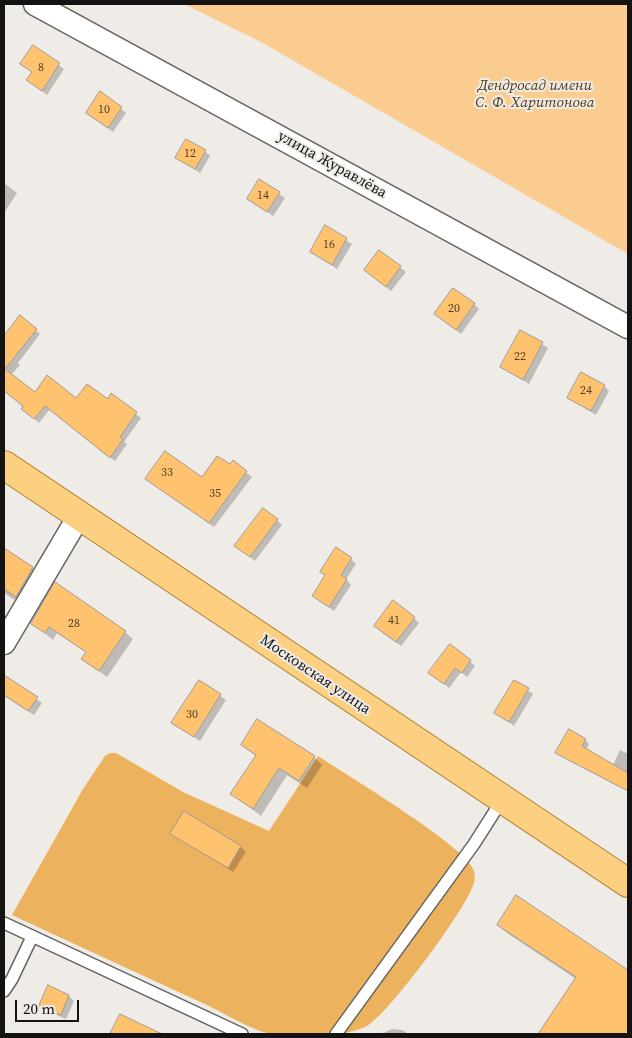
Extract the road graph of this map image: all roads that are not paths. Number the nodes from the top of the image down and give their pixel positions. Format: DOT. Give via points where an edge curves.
graph roads {
  1 [pos="36,4"];
  2 [pos="628,326"];
  3 [pos="4,465"];
  4 [pos="79,516"];
  5 [pos="4,643"];
  6 [pos="502,800"];
  7 [pos="628,883"];
  8 [pos="4,923"];
  9 [pos="32,937"];
  10 [pos="4,991"];
  11 [pos="242,1034"];
  12 [pos="336,1034"];
  1 -- 2 [label="street, улица Журавлёва"];
  3 -- 4 [label="main road, Московская улица"];
  4 -- 5 [label="street"];
  4 -- 6 [label="main road, Московская улица"];
  6 -- 7 [label="main road, Московская улица"];
  6 -- 12 [label="lane" via="474,844"];
  8 -- 9 [label="lane"];
  9 -- 10 [label="lane"];
  9 -- 11 [label="lane"];
}
